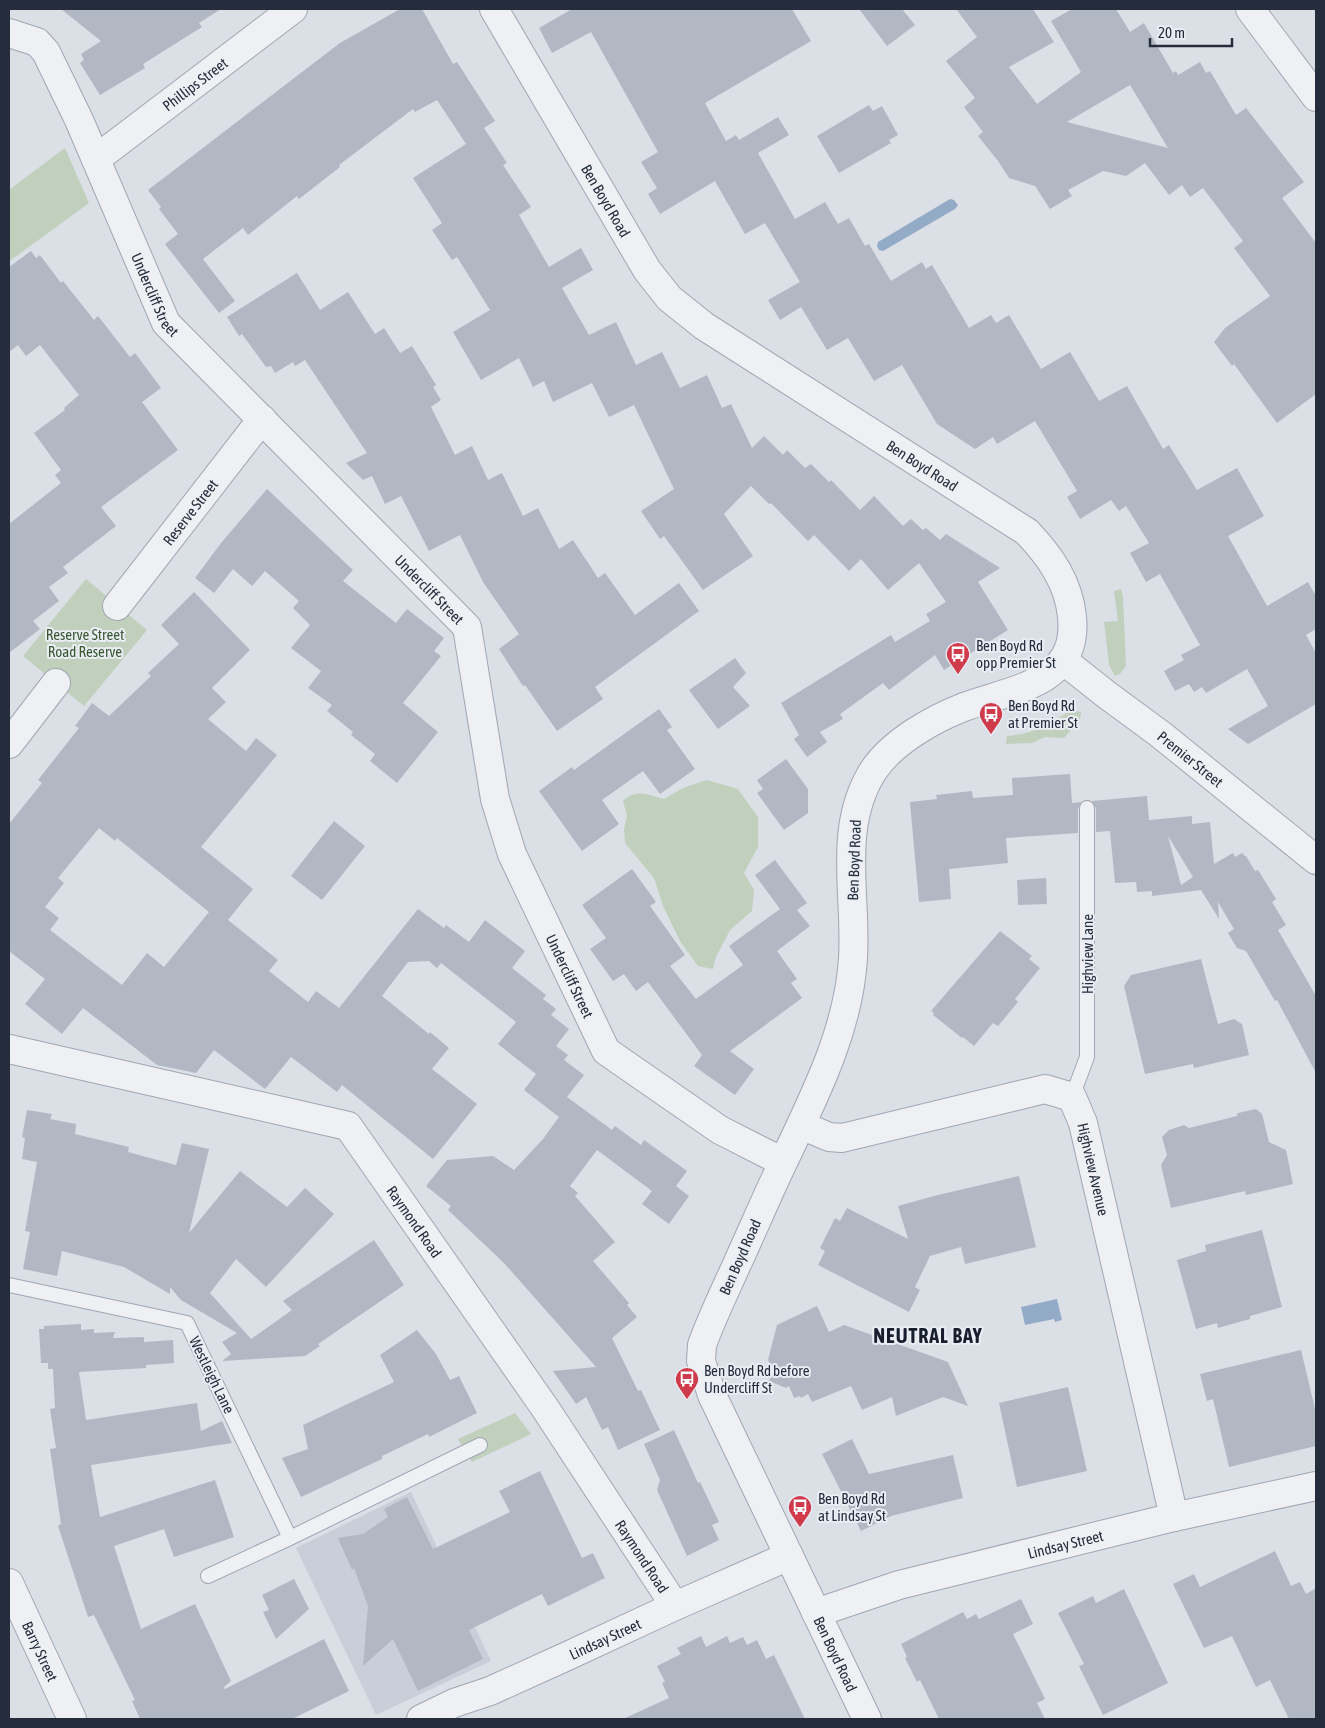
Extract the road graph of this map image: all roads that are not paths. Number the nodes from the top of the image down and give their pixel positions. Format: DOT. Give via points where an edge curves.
graph roads {
  1 [pos="294,9"];
  2 [pos="494,9"];
  3 [pos="1250,9"];
  4 [pos="9,32"];
  5 [pos="1316,97"];
  6 [pos="96,159"];
  7 [pos="262,419"];
  8 [pos="116,606"];
  9 [pos="1064,660"];
  10 [pos="56,683"];
  11 [pos="9,744"];
  12 [pos="1087,808"];
  13 [pos="1316,860"];
  14 [pos="9,1049"];
  15 [pos="1072,1097"];
  16 [pos="801,1125"];
  17 [pos="784,1162"];
  18 [pos="9,1285"];
  19 [pos="480,1445"];
  20 [pos="1316,1486"];
  21 [pos="1174,1517"];
  22 [pos="290,1538"];
  23 [pos="789,1556"];
  24 [pos="208,1576"];
  25 [pos="9,1583"];
  26 [pos="675,1606"];
  27 [pos="816,1613"];
  28 [pos="458,1711"];
  29 [pos="72,1719"];
  30 [pos="421,1719"];
  31 [pos="867,1719"];
  1 -- 6 [label="street, Phillips Street"];
  2 -- 9 [label="street, Ben Boyd Road" via="659,287 704,326 1027,532 1051,560 1064,582 1072,608 1071,646"];
  3 -- 5 [label="street"];
  4 -- 6 [label="street, Undercliff Street" via="37,42 46,52"];
  6 -- 7 [label="street, Undercliff Street" via="166,323"];
  7 -- 8 [label="street, Reserve Street"];
  7 -- 17 [label="street, Undercliff Street" via="467,627 495,799 512,854 606,1051 720,1130"];
  9 -- 13 [label="street, Premier Street"];
  9 -- 16 [label="street, Ben Boyd Road" via="1052,673 1021,689 964,708 924,727 894,748 864,786 853,819 853,958 849,990 831,1055"];
  10 -- 11 [label="street"];
  12 -- 15 [label="lane, Highview Lane" via="1087,1057"];
  14 -- 26 [label="street, Raymond Road" via="348,1126 545,1408"];
  15 -- 16 [label="street" via="1045,1089 842,1138 829,1137"];
  15 -- 21 [label="street, Highview Avenue" via="1083,1123"];
  16 -- 17 [label="street, Ben Boyd Road"];
  17 -- 23 [label="street, Ben Boyd Road" via="707,1330 701,1362 712,1395"];
  18 -- 22 [label="lane, Westleigh Lane" via="186,1322"];
  19 -- 22 [label="lane"];
  20 -- 21 [label="street, Lindsay Street"];
  21 -- 27 [label="street, Lindsay Street" via="899,1585"];
  22 -- 24 [label="lane"];
  23 -- 26 [label="street, Lindsay Street"];
  23 -- 27 [label="street, Ben Boyd Road"];
  25 -- 29 [label="street, Barry Street"];
  26 -- 28 [label="street, Lindsay Street" via="490,1691"];
  27 -- 31 [label="street, Ben Boyd Road"];
  28 -- 30 [label="street, Lindsay Street"];
}
